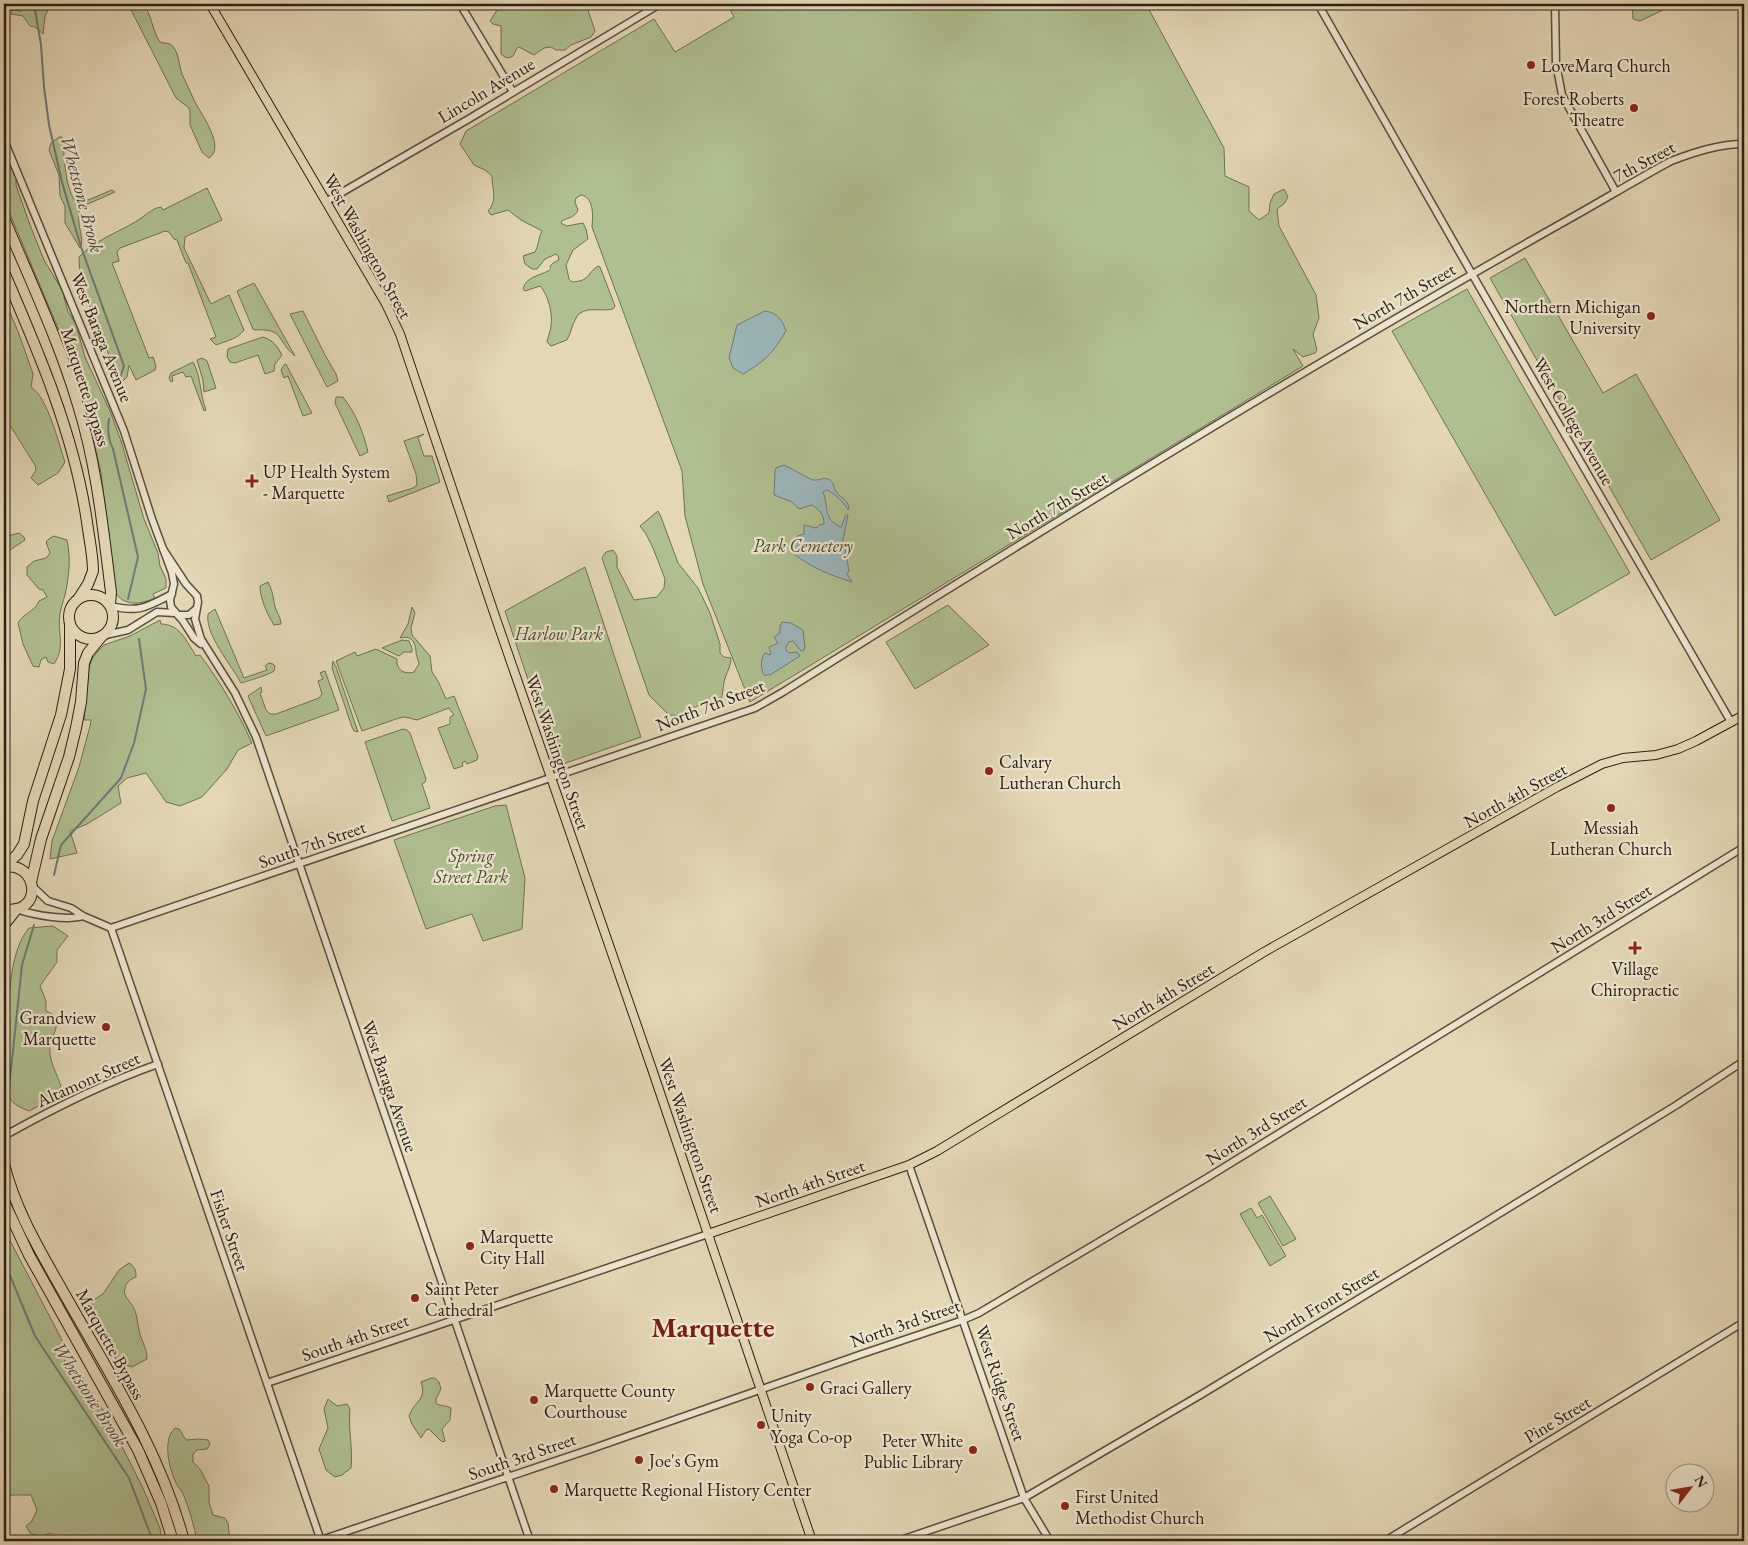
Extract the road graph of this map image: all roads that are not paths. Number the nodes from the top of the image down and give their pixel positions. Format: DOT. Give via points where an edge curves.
graph roads {
  1 [pos="210,4"];
  2 [pos="460,4"];
  3 [pos="660,4"];
  4 [pos="1318,4"];
  5 [pos="1556,7"];
  6 [pos="512,92"];
  7 [pos="4,140"];
  8 [pos="1744,144"];
  9 [pos="1616,192"];
  10 [pos="327,201"];
  11 [pos="4,218"];
  12 [pos="1563,223"];
  13 [pos="4,272"];
  14 [pos="1472,274"];
  15 [pos="163,549"];
  16 [pos="189,588"];
  17 [pos="172,594"];
  18 [pos="80,598"];
  19 [pos="110,605"];
  20 [pos="197,608"];
  21 [pos="176,614"];
  22 [pos="70,626"];
  23 [pos="103,636"];
  24 [pos="205,648"];
  25 [pos="1744,715"];
  26 [pos="1731,722"];
  27 [pos="551,776"];
  28 [pos="1744,847"];
  29 [pos="299,865"];
  30 [pos="4,867"];
  31 [pos="32,884"];
  32 [pos="4,910"];
  33 [pos="17,910"];
  34 [pos="82,916"];
  35 [pos="4,925"];
  36 [pos="111,928"];
  37 [pos="1744,1062"];
  38 [pos="158,1064"];
  39 [pos="4,1136"];
  40 [pos="4,1164"];
  41 [pos="909,1165"];
  42 [pos="4,1202"];
  43 [pos="708,1234"];
  44 [pos="454,1320"];
  45 [pos="963,1320"];
  46 [pos="1744,1322"];
  47 [pos="267,1383"];
  48 [pos="761,1390"];
  49 [pos="508,1477"];
  50 [pos="1024,1498"];
  51 [pos="173,1541"];
  52 [pos="184,1541"];
  53 [pos="321,1541"];
  54 [pos="530,1541"];
  55 [pos="812,1541"];
  56 [pos="898,1541"];
  57 [pos="1050,1541"];
  58 [pos="1386,1541"];
  1 -- 10 [label="main road, West Washington Street"];
  2 -- 6 [label="street"];
  3 -- 6 [label="street, Lincoln Avenue"];
  4 -- 14 [label="street, West College Avenue"];
  5 -- 9 [label="street" via="1556,63 1562,95"];
  6 -- 10 [label="street, Lincoln Avenue"];
  7 -- 15 [label="street, West Baraga Avenue" via="111,397"];
  8 -- 9 [label="street, 7th Street" via="1728,144 1693,153"];
  9 -- 12 [label="street, 7th Street"];
  10 -- 27 [label="main road, West Washington Street" via="400,334"];
  11 -- 19 [label="highway, Marquette Bypass" via="64,362 89,446 99,499"];
  12 -- 14 [label="street, North 7th Street"];
  13 -- 18 [label="highway, Marquette Bypass" via="55,394 82,490 93,572"];
  14 -- 26 [label="street, West College Avenue"];
  14 -- 27 [label="street, North 7th Street" via="1318,364 754,708"];
  15 -- 16 [label="street, West Baraga Avenue"];
  15 -- 17 [label="street, West Baraga Avenue" via="173,578"];
  16 -- 17 [label="street" via="180,588"];
  16 -- 20 [label="street" via="198,598"];
  17 -- 19 [label="street" via="133,610"];
  17 -- 21 [label="street" via="170,603"];
  18 -- 19 [label="highway" via="95,596"];
  18 -- 22 [label="highway" via="69,611"];
  19 -- 23 [label="highway" via="113,624"];
  20 -- 21 [label="street" via="189,616"];
  20 -- 24 [label="street, West Baraga Avenue" via="195,620"];
  21 -- 23 [label="street" via="157,612 128,630"];
  21 -- 24 [label="street, West Baraga Avenue"];
  22 -- 23 [label="highway" via="82,637"];
  22 -- 30 [label="highway" via="70,669 61,715 33,801 24,844 17,856"];
  23 -- 31 [label="highway" via="84,663 76,728 38,849"];
  24 -- 29 [label="street, West Baraga Avenue" via="235,693 251,725"];
  25 -- 26 [label="main road, North 4th Street"];
  26 -- 41 [label="main road, North 4th Street" via="1678,749 1656,756 1622,758 1602,764 1557,787 1358,898"];
  27 -- 29 [label="street, South 7th Street"];
  27 -- 43 [label="main road, West Washington Street"];
  28 -- 45 [label="street, North 3rd Street" via="1205,1179"];
  29 -- 36 [label="street, South 7th Street"];
  29 -- 44 [label="street, West Baraga Avenue"];
  30 -- 31 [label="highway" via="20,869"];
  31 -- 33 [label="highway" via="30,899"];
  31 -- 34 [label="street" via="48,901 71,908"];
  32 -- 33 [label="highway"];
  33 -- 34 [label="street" via="67,918"];
  33 -- 35 [label="highway"];
  34 -- 36 [label="street"];
  36 -- 38 [label="street, Fisher Street"];
  37 -- 50 [label="street, North Front Street" via="1479,1226"];
  38 -- 39 [label="street, Altamont Street" via="113,1080"];
  38 -- 47 [label="street, Fisher Street"];
  40 -- 52 [label="highway, Marquette Bypass" via="34,1241 153,1456 174,1506"];
  41 -- 43 [label="main road, North 4th Street"];
  41 -- 45 [label="street, West Ridge Street"];
  42 -- 51 [label="highway, Marquette Bypass" via="29,1255 138,1450"];
  43 -- 44 [label="street, South 4th Street"];
  43 -- 48 [label="main road, West Washington Street"];
  44 -- 47 [label="street, South 4th Street"];
  44 -- 49 [label="street, West Baraga Avenue"];
  45 -- 48 [label="street, North 3rd Street"];
  45 -- 50 [label="street, West Ridge Street"];
  46 -- 58 [label="street, Pine Street"];
  47 -- 53 [label="street, Fisher Street"];
  48 -- 49 [label="street, South 3rd Street"];
  48 -- 55 [label="main road, West Washington Street"];
  49 -- 53 [label="street, South 3rd Street"];
  49 -- 54 [label="street, West Baraga Avenue"];
  50 -- 56 [label="street, North Front Street"];
  50 -- 57 [label="street, West Ridge Street"];
}
